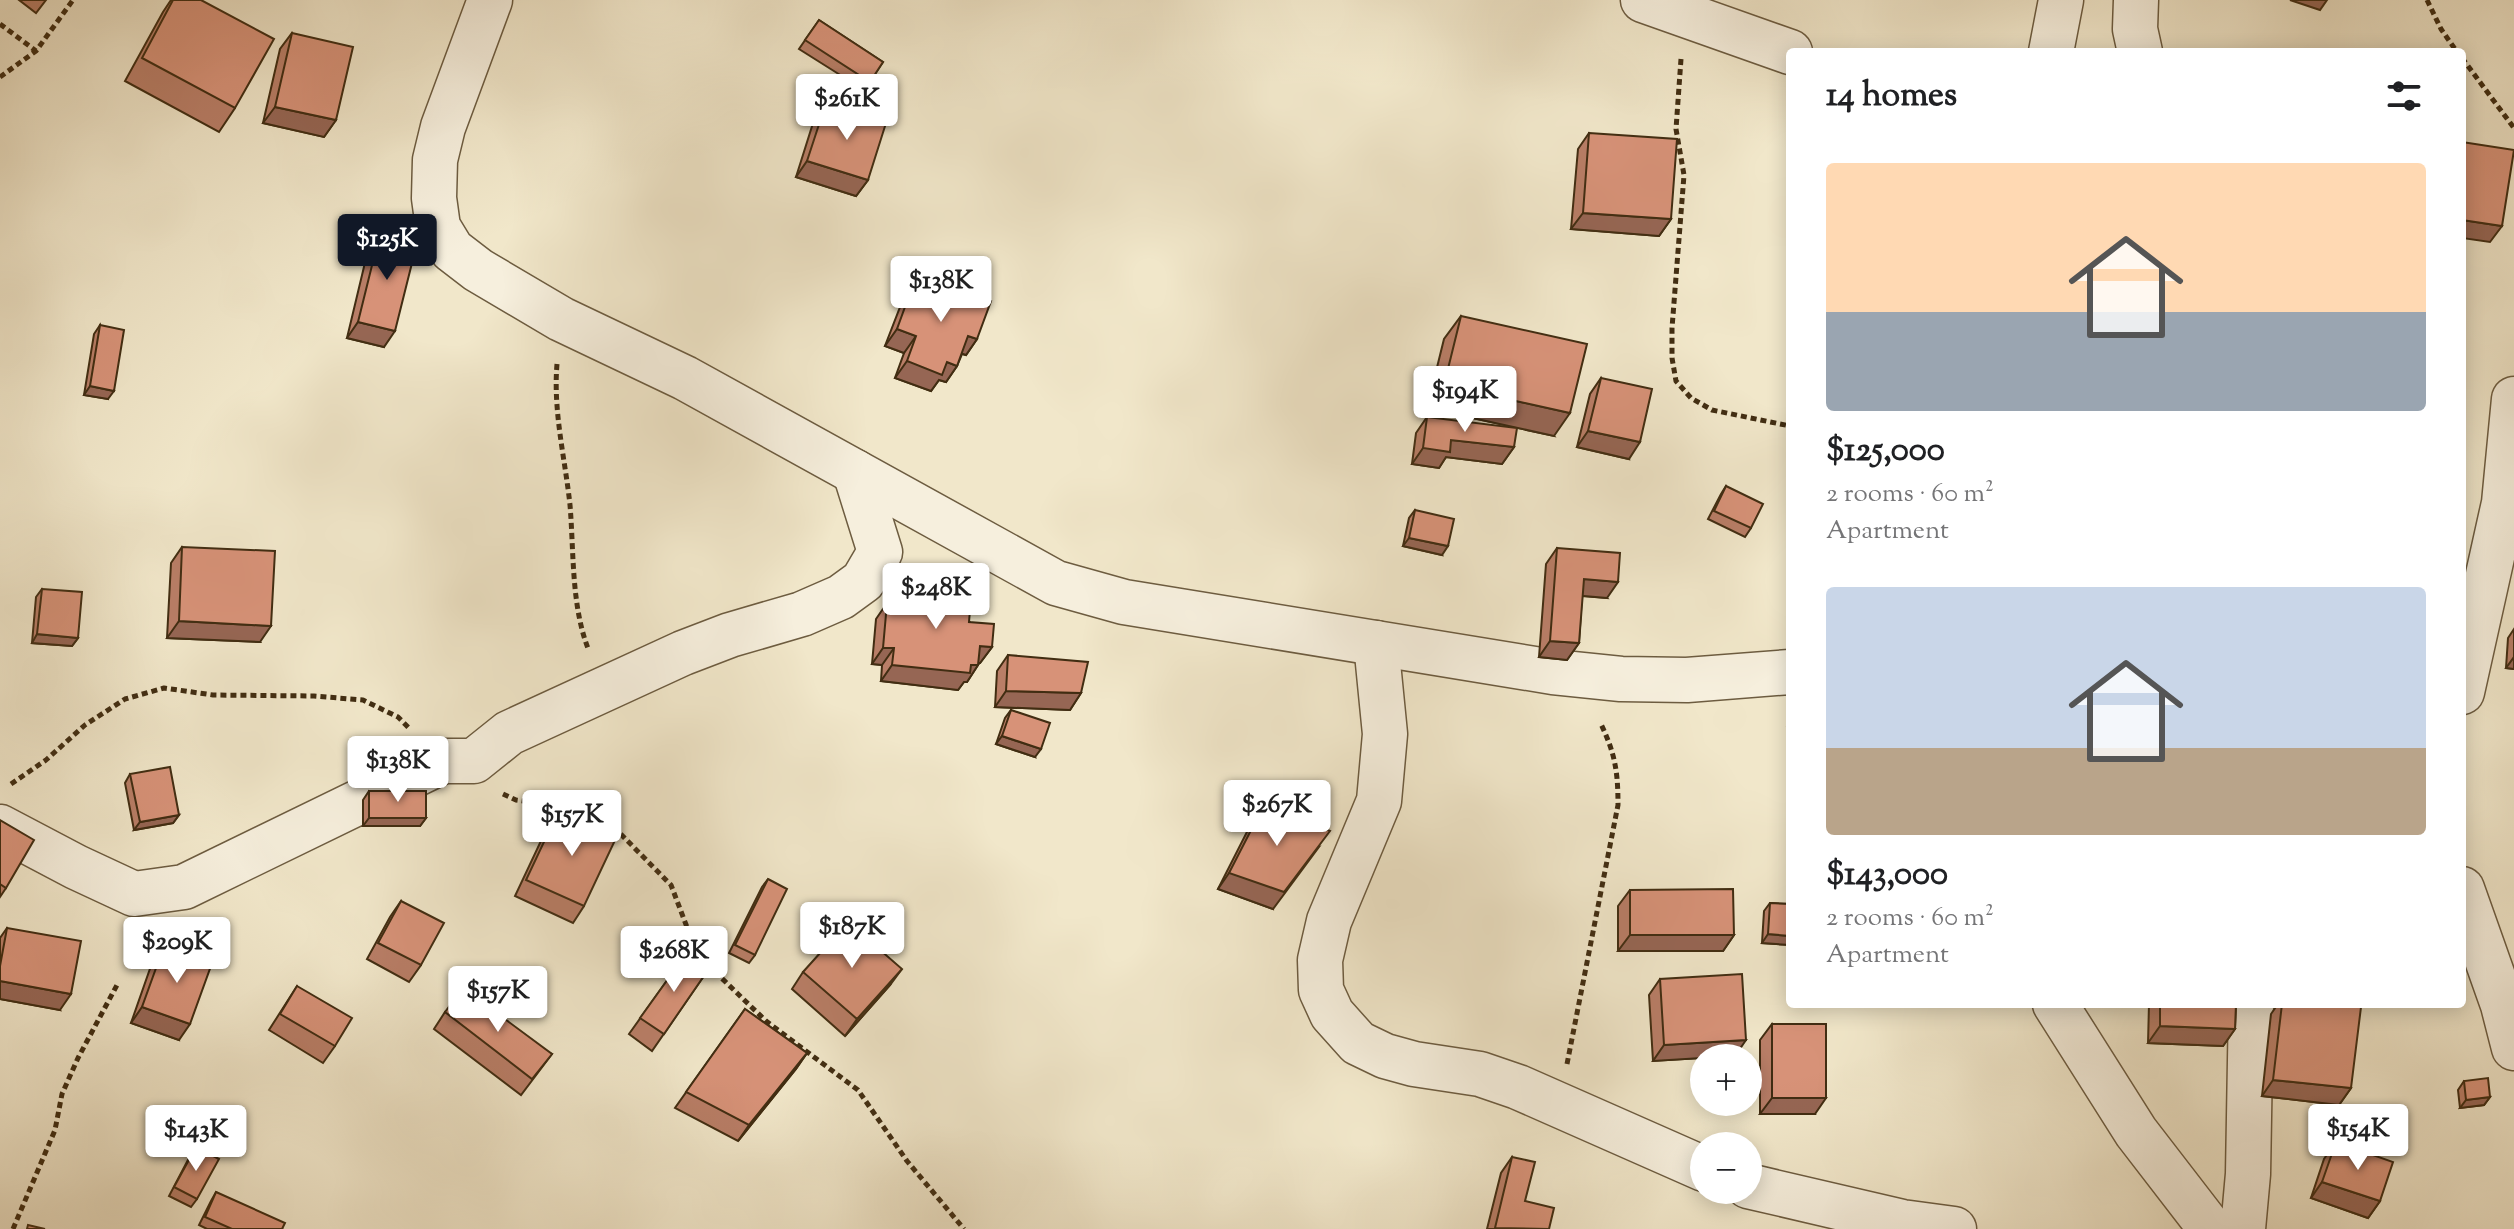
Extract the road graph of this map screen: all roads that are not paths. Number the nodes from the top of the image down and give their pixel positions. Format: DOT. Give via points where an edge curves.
graph roads {
  1 [pos="490,0"];
  2 [pos="1643,0"];
  3 [pos="2061,0"];
  4 [pos="2136,0"];
  5 [pos="2052,48"];
  6 [pos="2139,48"];
  7 [pos="1786,51"];
  8 [pos="2514,399"];
  9 [pos="855,472"];
  10 [pos="1376,643"];
  11 [pos="1786,672"];
  12 [pos="2466,674"];
  13 [pos="0,827"];
  14 [pos="2466,900"];
  15 [pos="2058,1008"];
  16 [pos="2251,1008"];
  17 [pos="2514,1048"];
  18 [pos="1690,1163"];
  19 [pos="1762,1190"];
  20 [pos="2210,1228"];
  21 [pos="1954,1229"];
  22 [pos="2199,1229"];
  23 [pos="2221,1229"];
  24 [pos="2243,1229"];
  1 -- 9 [label="street" via="435,160 438,227 452,250 561,319 685,378"];
  2 -- 7 [label="street"];
  3 -- 5 [label="street"];
  4 -- 6 [label="street"];
  8 -- 12 [label="street" via="2504,503"];
  9 -- 10 [label="street" via="1056,583 1124,602"];
  9 -- 13 [label="street" via="880,552 863,581 841,597 683,653 184,887 134,894"];
  10 -- 11 [label="street" via="1621,679"];
  10 -- 18 [label="street" via="1385,734 1379,801 1329,921 1320,960 1321,990 1332,1014 1358,1043 1385,1056 1480,1074"];
  14 -- 17 [label="street"];
  15 -- 20 [label="street" via="2136,1132"];
  16 -- 24 [label="street"];
  19 -- 21 [label="street"];
  20 -- 22 [label="street"];
  20 -- 23 [label="street"];
}
